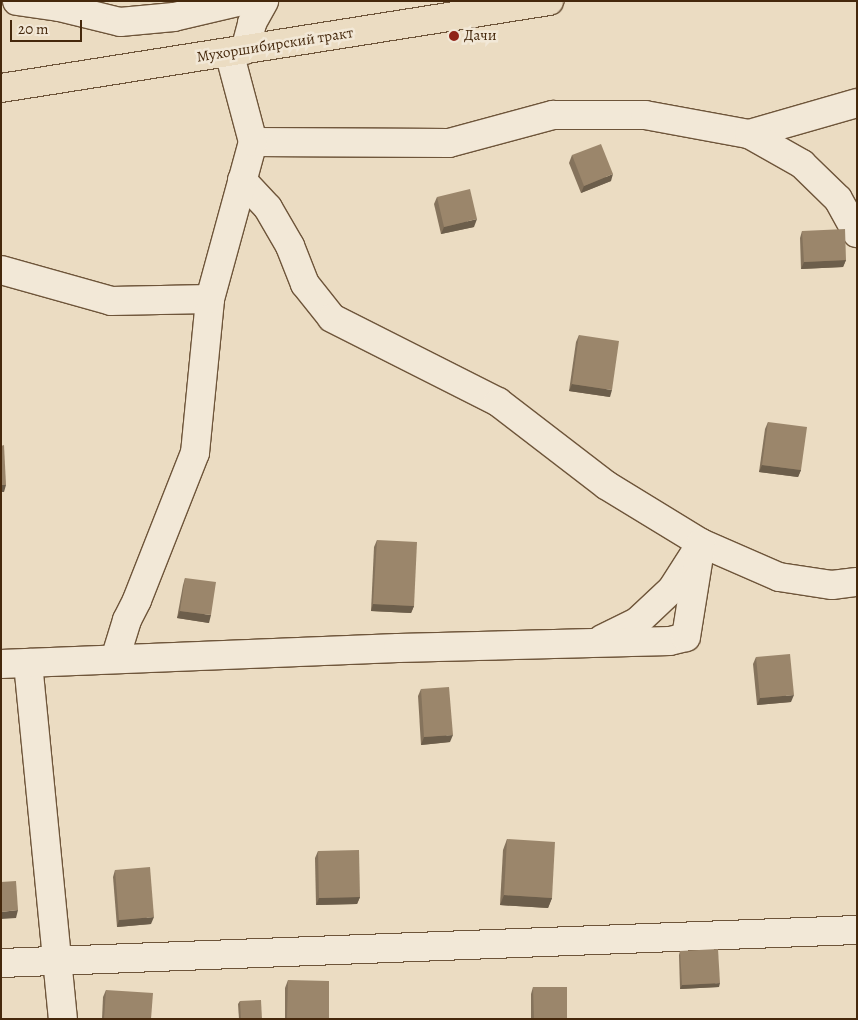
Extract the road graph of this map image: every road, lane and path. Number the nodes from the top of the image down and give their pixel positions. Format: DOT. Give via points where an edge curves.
graph roads {
  1 [pos="17,1"];
  2 [pos="242,1"];
  3 [pos="264,1"];
  4 [pos="549,1"];
  5 [pos="237,51"];
  6 [pos="1,88"];
  7 [pos="857,103"];
  8 [pos="749,134"];
  9 [pos="253,142"];
  10 [pos="242,180"];
  11 [pos="857,234"];
  12 [pos="1,270"];
  13 [pos="210,299"];
  14 [pos="701,543"];
  15 [pos="857,582"];
  16 [pos="595,643"];
  17 [pos="115,659"];
  18 [pos="28,663"];
  19 [pos="1,664"];
  20 [pos="857,930"];
  21 [pos="59,960"];
  22 [pos="1,963"];
  23 [pos="63,1019"];
  1 -- 2 [label="street" via="59,7 120,22 174,17"];
  3 -- 5 [label="street"];
  4 -- 5 [label="main road, Мухоршибирский тракт"];
  5 -- 6 [label="main road, Мухоршибирский тракт"];
  5 -- 9 [label="street"];
  7 -- 8 [label="street"];
  8 -- 9 [label="street" via="645,115 553,115 449,143"];
  8 -- 11 [label="street" via="802,164 838,200"];
  9 -- 10 [label="street"];
  10 -- 13 [label="street"];
  10 -- 14 [label="street" via="268,208 290,246 305,284 332,318 498,402 606,485"];
  12 -- 13 [label="street" via="111,301"];
  13 -- 17 [label="street" via="196,453 127,620"];
  14 -- 15 [label="street" via="779,577 832,585"];
  14 -- 16 [label="street" via="672,588 637,622"];
  14 -- 16 [label="street" via="686,637 670,641"];
  16 -- 17 [label="street"];
  17 -- 18 [label="street"];
  18 -- 19 [label="street"];
  18 -- 21 [label="street" via="38,784"];
  20 -- 21 [label="street"];
  21 -- 22 [label="street"];
  21 -- 23 [label="street"];
}
